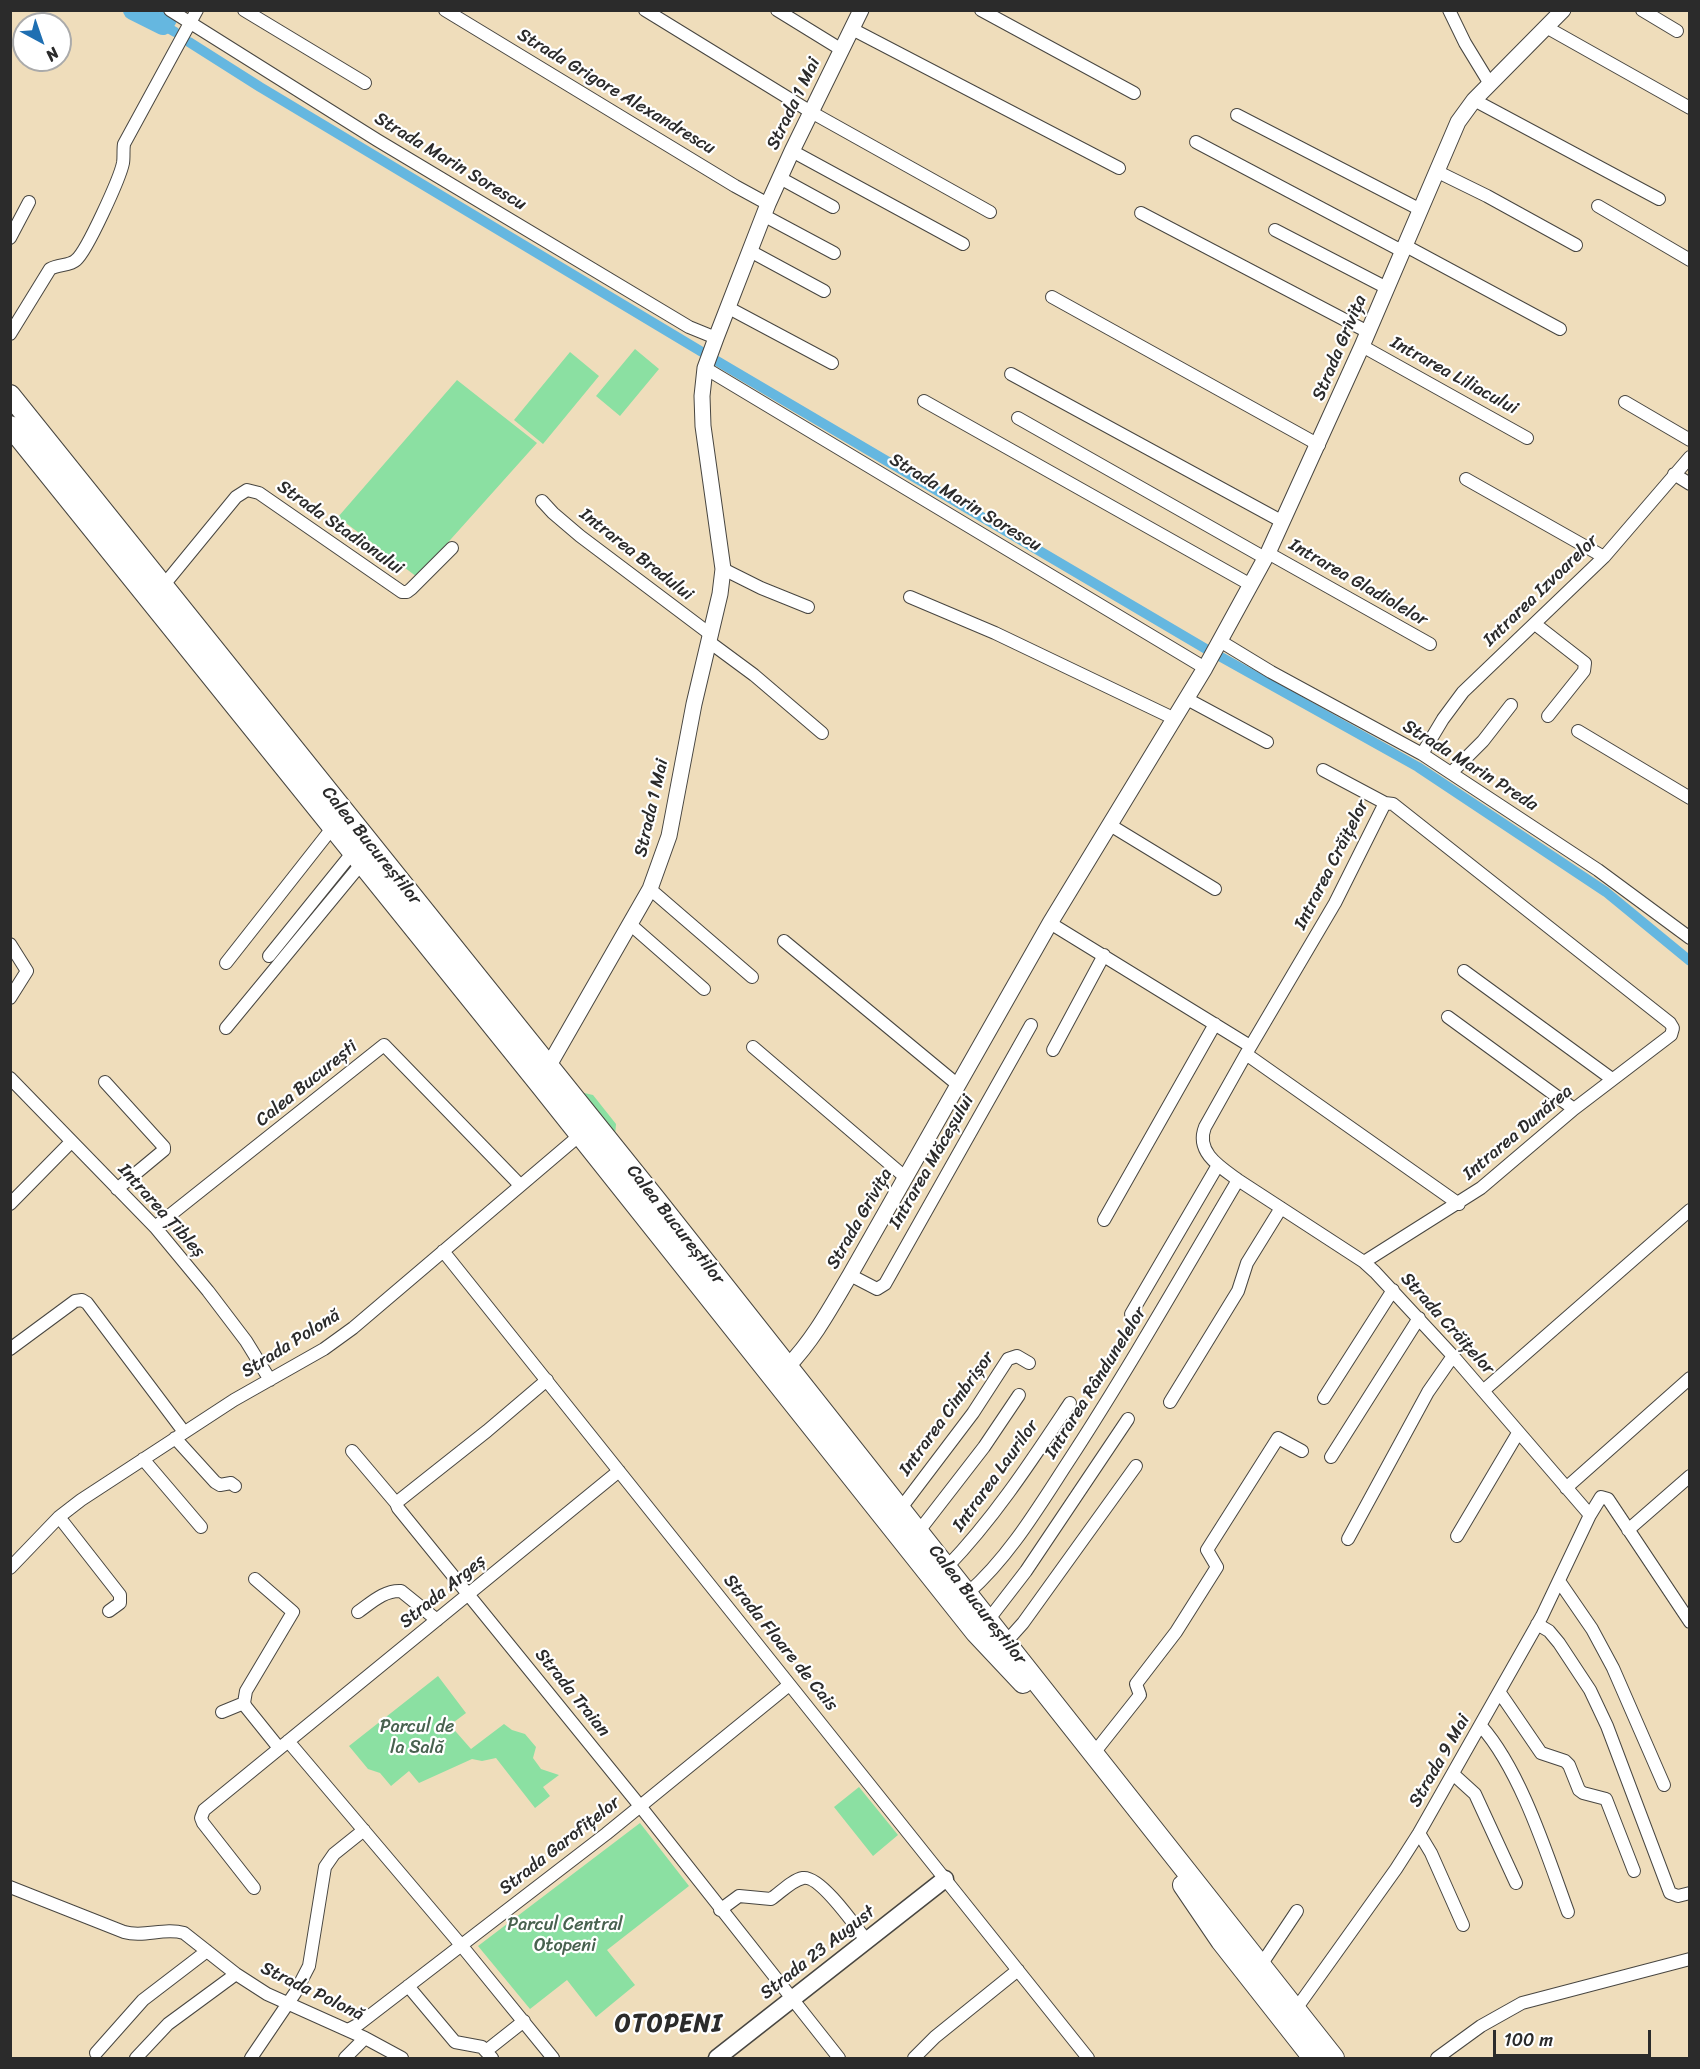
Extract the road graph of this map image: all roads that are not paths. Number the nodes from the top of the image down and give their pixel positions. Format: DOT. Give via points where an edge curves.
graph roads {
  1 [pos="170,10"];
  2 [pos="197,10"];
  3 [pos="244,10"];
  4 [pos="445,10"];
  5 [pos="645,10"];
  6 [pos="777,10"];
  7 [pos="981,10"];
  8 [pos="1449,10"];
  9 [pos="1563,10"];
  10 [pos="1642,10"];
  11 [pos="861,11"];
  12 [pos="189,24"];
  13 [pos="1546,27"];
  14 [pos="852,29"];
  15 [pos="1677,31"];
  16 [pos="842,50"];
  17 [pos="365,83"];
  18 [pos="1490,84"];
  19 [pos="1134,93"];
  20 [pos="1474,100"];
  21 [pos="1689,108"];
  22 [pos="811,112"];
  23 [pos="1237,115"];
  24 [pos="1196,142"];
  25 [pos="792,151"];
  26 [pos="1119,168"];
  27 [pos="1436,171"];
  28 [pos="780,178"];
  29 [pos="1659,199"];
  30 [pos="29,202"];
  31 [pos="1598,206"];
  32 [pos="833,207"];
  33 [pos="1419,209"];
  34 [pos="766,210"];
  35 [pos="990,212"];
  36 [pos="1141,213"];
  37 [pos="1275,230"];
  38 [pos="10,238"];
  39 [pos="963,244"];
  40 [pos="1576,245"];
  41 [pos="1403,248"];
  42 [pos="750,250"];
  43 [pos="834,254"];
  44 [pos="1689,260"];
  45 [pos="1387,288"];
  46 [pos="824,291"];
  47 [pos="1052,297"];
  48 [pos="727,307"];
  49 [pos="1560,329"];
  50 [pos="10,334"];
  51 [pos="716,338"];
  52 [pos="1365,339"];
  53 [pos="832,363"];
  54 [pos="705,368"];
  55 [pos="1011,374"];
  56 [pos="10,395"];
  57 [pos="924,401"];
  58 [pos="1625,402"];
  59 [pos="1018,418"];
  60 [pos="10,426"];
  61 [pos="1527,438"];
  62 [pos="1689,440"];
  63 [pos="1319,445"];
  64 [pos="1689,457"];
  65 [pos="1674,474"];
  66 [pos="1466,479"];
  67 [pos="1689,484"];
  68 [pos="542,501"];
  69 [pos="1283,522"];
  70 [pos="452,548"];
  71 [pos="1267,555"];
  72 [pos="1604,557"];
  73 [pos="723,569"];
  74 [pos="1251,585"];
  75 [pos="163,586"];
  76 [pos="910,597"];
  77 [pos="808,607"];
  78 [pos="1535,624"];
  79 [pos="709,637"];
  80 [pos="1220,641"];
  81 [pos="1430,644"];
  82 [pos="1205,668"];
  83 [pos="1187,699"];
  84 [pos="1511,705"];
  85 [pos="1548,716"];
  86 [pos="1174,719"];
  87 [pos="1578,731"];
  88 [pos="822,733"];
  89 [pos="1267,742"];
  90 [pos="1422,754"];
  91 [pos="1323,770"];
  92 [pos="1451,773"];
  93 [pos="1689,798"];
  94 [pos="1385,802"];
  95 [pos="1110,825"];
  96 [pos="333,827"];
  97 [pos="358,858"];
  98 [pos="650,889"];
  99 [pos="1215,889"];
  100 [pos="1050,922"];
  101 [pos="631,925"];
  102 [pos="1689,938"];
  103 [pos="784,941"];
  104 [pos="10,944"];
  105 [pos="1104,955"];
  106 [pos="269,956"];
  107 [pos="226,963"];
  108 [pos="1464,971"];
  109 [pos="752,977"];
  110 [pos="705,989"];
  111 [pos="10,998"];
  112 [pos="1448,1017"];
  113 [pos="1663,1018"];
  114 [pos="1215,1024"];
  115 [pos="1031,1025"];
  116 [pos="226,1028"];
  117 [pos="753,1047"];
  118 [pos="1053,1050"];
  119 [pos="1248,1050"];
  120 [pos="548,1066"];
  121 [pos="10,1078"];
  122 [pos="1612,1079"];
  123 [pos="105,1082"];
  124 [pos="958,1085"];
  125 [pos="1574,1109"];
  126 [pos="580,1135"];
  127 [pos="71,1142"];
  128 [pos="1218,1165"];
  129 [pos="906,1177"];
  130 [pos="1238,1180"];
  131 [pos="520,1185"];
  132 [pos="117,1189"];
  133 [pos="10,1204"];
  134 [pos="1459,1204"];
  135 [pos="1281,1208"];
  136 [pos="1689,1210"];
  137 [pos="1104,1220"];
  138 [pos="155,1227"];
  139 [pos="443,1251"];
  140 [pos="1364,1262"];
  141 [pos="850,1275"];
  142 [pos="1393,1290"];
  143 [pos="1131,1314"];
  144 [pos="1419,1318"];
  145 [pos="10,1349"];
  146 [pos="1453,1356"];
  147 [pos="1029,1364"];
  148 [pos="788,1366"];
  149 [pos="1689,1378"];
  150 [pos="270,1380"];
  151 [pos="547,1380"];
  152 [pos="1483,1392"];
  153 [pos="1019,1395"];
  154 [pos="1324,1398"];
  155 [pos="1170,1402"];
  156 [pos="1070,1403"];
  157 [pos="1128,1419"];
  158 [pos="1518,1433"];
  159 [pos="180,1435"];
  160 [pos="352,1450"];
  161 [pos="1302,1451"];
  162 [pos="1331,1457"];
  163 [pos="143,1459"];
  164 [pos="1136,1466"];
  165 [pos="619,1471"];
  166 [pos="1689,1476"];
  167 [pos="235,1486"];
  168 [pos="1566,1488"];
  169 [pos="396,1503"];
  170 [pos="900,1508"];
  171 [pos="1590,1515"];
  172 [pos="59,1517"];
  173 [pos="201,1527"];
  174 [pos="1628,1530"];
  175 [pos="919,1531"];
  176 [pos="1457,1536"];
  177 [pos="1348,1539"];
  178 [pos="947,1567"];
  179 [pos="10,1568"];
  180 [pos="255,1579"];
  181 [pos="1559,1581"];
  182 [pos="968,1593"];
  183 [pos="469,1594"];
  184 [pos="109,1611"];
  185 [pos="358,1612"];
  186 [pos="989,1619"];
  187 [pos="437,1620"];
  188 [pos="1689,1622"];
  189 [pos="1538,1624"];
  190 [pos="1006,1642"];
  191 [pos="789,1685"];
  192 [pos="1500,1693"];
  193 [pos="244,1703"];
  194 [pos="222,1712"];
  195 [pos="1481,1725"];
  196 [pos="284,1744"];
  197 [pos="1094,1753"];
  198 [pos="1453,1774"];
  199 [pos="1664,1785"];
  200 [pos="640,1806"];
  201 [pos="364,1830"];
  202 [pos="1419,1833"];
  203 [pos="1634,1871"];
  204 [pos="945,1880"];
  205 [pos="1516,1883"];
  206 [pos="10,1887"];
  207 [pos="254,1888"];
  208 [pos="1689,1893"];
  209 [pos="720,1910"];
  210 [pos="1297,1911"];
  211 [pos="1568,1912"];
  212 [pos="1463,1925"];
  213 [pos="866,1940"];
  214 [pos="460,1945"];
  215 [pos="207,1951"];
  216 [pos="1689,1959"];
  217 [pos="1261,1965"];
  218 [pos="1018,1970"];
  219 [pos="236,1974"];
  220 [pos="408,1986"];
  221 [pos="792,1998"];
  222 [pos="288,2004"];
  223 [pos="1296,2010"];
  224 [pos="524,2022"];
  225 [pos="348,2030"];
  226 [pos="365,2038"];
  227 [pos="96,2053"];
  228 [pos="489,2055"];
  229 [pos="136,2058"];
  230 [pos="251,2058"];
  231 [pos="345,2058"];
  232 [pos="402,2058"];
  233 [pos="553,2058"];
  234 [pos="717,2058"];
  235 [pos="839,2058"];
  236 [pos="914,2058"];
  237 [pos="1088,2058"];
  238 [pos="1313,2058"];
  239 [pos="1334,2058"];
  240 [pos="1437,2058"];
  1 -- 12 [label="street, Strada Marin Sorescu"];
  2 -- 12 [label="street"];
  3 -- 17 [label="street"];
  4 -- 34 [label="street, Strada Grigore Alexandrescu"];
  5 -- 22 [label="street"];
  6 -- 16 [label="street"];
  7 -- 19 [label="street"];
  8 -- 18 [label="street"];
  9 -- 13 [label="street, Strada Grivița"];
  10 -- 15 [label="street"];
  11 -- 14 [label="street, Strada 1 Mai"];
  12 -- 50 [label="street" via="124,144 120,172 81,255 71,263 50,269"];
  12 -- 51 [label="street, Strada Marin Sorescu" via="689,327"];
  13 -- 18 [label="street, Strada Grivița"];
  13 -- 21 [label="street"];
  14 -- 16 [label="street, Strada 1 Mai"];
  14 -- 26 [label="street"];
  16 -- 22 [label="street, Strada 1 Mai"];
  18 -- 20 [label="street, Strada Grivița"];
  20 -- 27 [label="street, Strada Grivița" via="1458,122"];
  20 -- 29 [label="street"];
  22 -- 25 [label="street, Strada 1 Mai"];
  22 -- 35 [label="street"];
  23 -- 33 [label="street"];
  24 -- 41 [label="street"];
  25 -- 28 [label="street, Strada 1 Mai"];
  25 -- 39 [label="street"];
  27 -- 33 [label="street, Strada Grivița"];
  27 -- 40 [label="street"];
  28 -- 32 [label="street"];
  28 -- 34 [label="street, Strada 1 Mai"];
  30 -- 38 [label="street"];
  31 -- 44 [label="street"];
  33 -- 41 [label="street, Strada Grivița"];
  34 -- 42 [label="street, Strada 1 Mai"];
  34 -- 43 [label="street"];
  36 -- 52 [label="street, Intrarea Liliacului"];
  37 -- 45 [label="street"];
  41 -- 45 [label="street, Strada Grivița"];
  41 -- 49 [label="street"];
  42 -- 46 [label="street"];
  42 -- 48 [label="street, Strada 1 Mai"];
  45 -- 52 [label="street, Strada Grivița"];
  47 -- 63 [label="street"];
  48 -- 51 [label="street, Strada 1 Mai"];
  48 -- 53 [label="street"];
  51 -- 54 [label="street, Strada 1 Mai"];
  52 -- 61 [label="street, Intrarea Liliacului"];
  52 -- 63 [label="street, Strada Grivița"];
  54 -- 73 [label="street, Strada 1 Mai" via="703,426"];
  54 -- 82 [label="street, Strada Marin Sorescu"];
  55 -- 69 [label="street"];
  56 -- 75 [label="highway, Calea Bucureștilor"];
  57 -- 74 [label="street"];
  58 -- 62 [label="street"];
  59 -- 71 [label="street, Intrarea Gladiolelor"];
  60 -- 96 [label="highway, Calea Bucureștilor"];
  63 -- 69 [label="street, Strada Grivița"];
  64 -- 65 [label="street, Intrarea Izvoarelor"];
  65 -- 67 [label="street"];
  65 -- 72 [label="street, Intrarea Izvoarelor"];
  66 -- 72 [label="street"];
  68 -- 79 [label="street, Intrarea Bradului" via="580,536"];
  69 -- 71 [label="street, Strada Grivița"];
  70 -- 75 [label="street, Strada Stadionului" via="411,589 402,592 248,490 236,497"];
  71 -- 74 [label="street, Strada Grivița"];
  71 -- 81 [label="street, Intrarea Gladiolelor"];
  72 -- 78 [label="street, Intrarea Izvoarelor"];
  73 -- 77 [label="street"];
  73 -- 79 [label="street, Strada 1 Mai"];
  74 -- 80 [label="street, Strada Grivița"];
  75 -- 120 [label="highway, Calea Bucureștilor"];
  76 -- 86 [label="street"];
  78 -- 85 [label="street" via="1585,663 1584,671"];
  78 -- 90 [label="street, Intrarea Izvoarelor" via="1463,692"];
  79 -- 88 [label="street"];
  79 -- 98 [label="street, Strada 1 Mai" via="669,836"];
  80 -- 82 [label="street, Strada Grivița"];
  80 -- 90 [label="street, Strada Marin Preda"];
  82 -- 83 [label="street, Strada Grivița"];
  83 -- 86 [label="street, Strada Grivița"];
  83 -- 89 [label="street"];
  84 -- 92 [label="street"];
  86 -- 95 [label="street, Strada Grivița"];
  87 -- 93 [label="street"];
  90 -- 92 [label="street, Strada Marin Preda"];
  91 -- 94 [label="street"];
  92 -- 102 [label="street, Strada Marin Preda" via="1614,881"];
  94 -- 113 [label="street, Intrarea Crăițelor"];
  94 -- 119 [label="street, Intrarea Crăițelor" via="1335,903"];
  95 -- 99 [label="street"];
  95 -- 100 [label="street, Strada Grivița"];
  96 -- 97 [label="highway, Calea Bucureștilor"];
  96 -- 107 [label="street"];
  97 -- 106 [label="street"];
  97 -- 116 [label="street"];
  97 -- 126 [label="highway, Calea Bucureștilor"];
  98 -- 101 [label="street, Strada 1 Mai"];
  98 -- 109 [label="street"];
  100 -- 105 [label="street"];
  100 -- 124 [label="street, Strada Grivița"];
  101 -- 110 [label="street"];
  101 -- 120 [label="street, Strada 1 Mai"];
  103 -- 124 [label="street"];
  104 -- 111 [label="street" via="27,971"];
  105 -- 114 [label="street"];
  105 -- 118 [label="street"];
  108 -- 122 [label="street"];
  112 -- 125 [label="street"];
  113 -- 122 [label="street, Intrarea Dunărea" via="1673,1028 1671,1035"];
  114 -- 119 [label="street"];
  114 -- 137 [label="street"];
  115 -- 141 [label="street, Intrarea Măceșului" via="885,1284 877,1289"];
  117 -- 129 [label="street"];
  119 -- 128 [label="street, Strada Crăițelor" via="1203,1133 1203,1148"];
  119 -- 134 [label="street"];
  120 -- 148 [label="highway, Calea Bucureștilor"];
  121 -- 127 [label="street, Intrarea Țibleș"];
  122 -- 125 [label="street, Intrarea Dunărea"];
  123 -- 132 [label="street" via="164,1147"];
  124 -- 129 [label="street, Strada Grivița"];
  125 -- 134 [label="street, Intrarea Dunărea"];
  126 -- 131 [label="street, Strada Polonă"];
  126 -- 238 [label="highway, Calea Bucureștilor" via="976,1633 1019,1678 1148,1838 1221,1941"];
  127 -- 132 [label="street, Intrarea Țibleș"];
  127 -- 133 [label="street"];
  128 -- 130 [label="street, Strada Crăițelor"];
  128 -- 143 [label="street"];
  129 -- 141 [label="street, Strada Grivița"];
  130 -- 135 [label="street, Strada Crăițelor"];
  130 -- 182 [label="street, Intrarea Rândunelelor" via="1086,1435 994,1569"];
  131 -- 138 [label="street, Calea București" via="384,1045"];
  131 -- 139 [label="street, Strada Polonă"];
  132 -- 138 [label="street, Intrarea Țibleș"];
  134 -- 140 [label="street, Intrarea Dunărea"];
  135 -- 140 [label="street, Strada Crăițelor"];
  135 -- 155 [label="street" via="1246,1263 1238,1291"];
  136 -- 152 [label="street"];
  138 -- 150 [label="street, Intrarea Țibleș" via="246,1341"];
  139 -- 150 [label="street, Strada Polonă" via="339,1338"];
  139 -- 151 [label="street, Strada Floare de Cais"];
  140 -- 142 [label="street, Strada Crăițelor"];
  141 -- 148 [label="street, Strada Grivița" via="817,1331"];
  142 -- 144 [label="street, Strada Crăițelor"];
  142 -- 154 [label="street"];
  144 -- 146 [label="street, Strada Crăițelor"];
  144 -- 162 [label="street"];
  145 -- 159 [label="street" via="75,1301 82,1300"];
  146 -- 152 [label="street, Strada Crăițelor"];
  146 -- 177 [label="street" via="1428,1392"];
  147 -- 170 [label="street, Intrarea Cimbrișor" via="1017,1356 1008,1359 973,1413"];
  148 -- 170 [label="highway, Calea Bucureștilor"];
  149 -- 168 [label="street"];
  150 -- 159 [label="street, Strada Polonă"];
  151 -- 165 [label="street, Strada Floare de Cais"];
  151 -- 169 [label="street"];
  152 -- 158 [label="street, Strada Crăițelor"];
  153 -- 175 [label="street"];
  156 -- 178 [label="street, Intrarea Laurilor" via="1017,1483"];
  157 -- 186 [label="street" via="1033,1562"];
  158 -- 168 [label="street, Strada Crăițelor"];
  158 -- 176 [label="street"];
  159 -- 163 [label="street, Strada Polonă"];
  159 -- 167 [label="street" via="215,1482"];
  160 -- 169 [label="street, Strada Traian"];
  161 -- 197 [label="street" via="1278,1438 1207,1550 1217,1567 1137,1684 1140,1695"];
  163 -- 172 [label="street, Strada Polonă"];
  163 -- 173 [label="street"];
  164 -- 190 [label="street"];
  165 -- 183 [label="street, Strada Argeș"];
  165 -- 191 [label="street, Strada Floare de Cais"];
  166 -- 174 [label="street"];
  168 -- 171 [label="street, Strada Crăițelor"];
  169 -- 183 [label="street, Strada Traian"];
  170 -- 175 [label="highway, Calea Bucureștilor"];
  171 -- 174 [label="street" via="1599,1499 1606,1497"];
  171 -- 181 [label="street, Strada 9 Mai"];
  172 -- 179 [label="street, Strada Polonă"];
  172 -- 184 [label="street" via="120,1595 120,1603"];
  174 -- 188 [label="street"];
  175 -- 178 [label="highway, Calea Bucureștilor"];
  178 -- 182 [label="highway, Calea Bucureștilor"];
  180 -- 193 [label="street" via="293,1612 246,1691"];
  181 -- 189 [label="street, Strada 9 Mai"];
  181 -- 199 [label="street" via="1613,1668"];
  182 -- 186 [label="highway, Calea Bucureștilor"];
  183 -- 187 [label="street, Strada Argeș"];
  183 -- 200 [label="street, Strada Traian"];
  185 -- 187 [label="street" via="385,1593 396,1591"];
  186 -- 190 [label="highway, Calea Bucureștilor"];
  187 -- 196 [label="street, Strada Argeș"];
  189 -- 192 [label="street, Strada 9 Mai"];
  189 -- 208 [label="street" via="1560,1643 1590,1690 1670,1893"];
  190 -- 197 [label="highway, Calea Bucureștilor"];
  191 -- 200 [label="street, Strada Garofițelor"];
  191 -- 204 [label="street, Strada Floare de Cais"];
  192 -- 195 [label="street, Strada 9 Mai"];
  192 -- 203 [label="street" via="1541,1753 1565,1761 1583,1793 1606,1799"];
  193 -- 194 [label="street"];
  193 -- 196 [label="street"];
  195 -- 198 [label="street, Strada 9 Mai"];
  195 -- 211 [label="street" via="1517,1783"];
  196 -- 201 [label="street"];
  196 -- 207 [label="street, Strada Argeș" via="201,1814 207,1829"];
  197 -- 217 [label="highway, Calea Bucureștilor"];
  198 -- 202 [label="street, Strada 9 Mai"];
  198 -- 205 [label="street" via="1475,1794"];
  200 -- 209 [label="street, Strada Traian"];
  200 -- 214 [label="street, Strada Garofițelor"];
  201 -- 214 [label="street"];
  201 -- 222 [label="street" via="334,1854 325,1867 309,1966"];
  202 -- 212 [label="street"];
  202 -- 223 [label="street, Strada 9 Mai"];
  204 -- 213 [label="main road, Strada 23 August"];
  204 -- 218 [label="street, Strada Floare de Cais"];
  206 -- 215 [label="street, Strada Polonă" via="124,1932 184,1933"];
  209 -- 213 [label="street" via="739,1896 771,1899 801,1878 809,1878 825,1890"];
  209 -- 221 [label="street, Strada Traian"];
  210 -- 217 [label="street"];
  213 -- 221 [label="main road, Strada 23 August"];
  214 -- 220 [label="street, Strada Garofițelor"];
  214 -- 224 [label="street"];
  215 -- 219 [label="street, Strada Polonă"];
  215 -- 227 [label="street" via="143,2000"];
  216 -- 240 [label="street" via="1522,2003"];
  217 -- 223 [label="highway, Calea Bucureștilor"];
  218 -- 236 [label="street"];
  218 -- 237 [label="street, Strada Floare de Cais"];
  219 -- 222 [label="street, Strada Polonă"];
  219 -- 229 [label="street" via="168,2024"];
  220 -- 225 [label="street, Strada Garofițelor"];
  220 -- 228 [label="street" via="455,2042 482,2047"];
  221 -- 234 [label="main road, Strada 23 August"];
  221 -- 235 [label="street, Strada Traian"];
  222 -- 225 [label="street, Strada Polonă"];
  222 -- 230 [label="street"];
  223 -- 239 [label="highway, Calea Bucureștilor"];
  224 -- 228 [label="street"];
  224 -- 233 [label="street"];
  225 -- 226 [label="street, Strada Polonă"];
  226 -- 231 [label="street"];
  226 -- 232 [label="street, Strada Polonă"];
}
